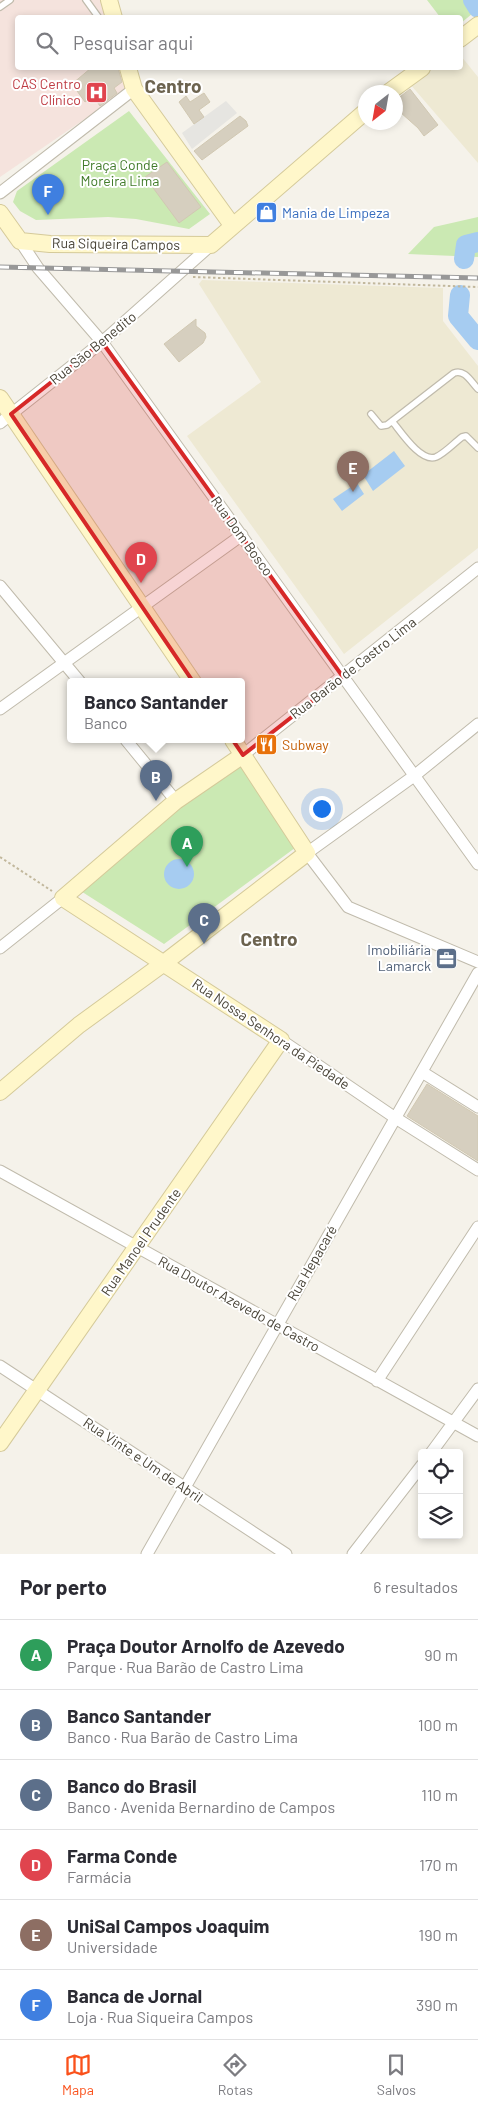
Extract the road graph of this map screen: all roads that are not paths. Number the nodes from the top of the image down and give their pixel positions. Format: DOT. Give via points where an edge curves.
graph roads {
  1 [pos="10,0"];
  2 [pos="86,0"];
  3 [pos="0,7"];
  4 [pos="108,13"];
  5 [pos="129,70"];
  6 [pos="419,70"];
  7 [pos="399,85"];
  8 [pos="134,89"];
  9 [pos="358,118"];
  10 [pos="0,193"];
  11 [pos="0,215"];
  12 [pos="232,225"];
  13 [pos="20,241"];
  14 [pos="211,245"];
  15 [pos="102,342"];
  16 [pos="478,389"];
  17 [pos="0,398"];
  18 [pos="371,414"];
  19 [pos="6,419"];
  20 [pos="392,421"];
  21 [pos="478,448"];
  22 [pos="242,535"];
  23 [pos="478,568"];
  24 [pos="0,586"];
  25 [pos="141,606"];
  26 [pos="64,662"];
  27 [pos="343,676"];
  28 [pos="77,678"];
  29 [pos="191,678"];
  30 [pos="0,709"];
  31 [pos="478,724"];
  32 [pos="128,743"];
  33 [pos="235,743"];
  34 [pos="243,754"];
  35 [pos="414,776"];
  36 [pos="176,801"];
  37 [pos="307,853"];
  38 [pos="478,864"];
  39 [pos="63,898"];
  40 [pos="0,948"];
  41 [pos="478,962"];
  42 [pos="164,963"];
  43 [pos="478,973"];
  44 [pos="281,1040"];
  45 [pos="422,1072"];
  46 [pos="0,1092"];
  47 [pos="478,1107"];
  48 [pos="394,1117"];
  49 [pos="478,1170"];
  50 [pos="0,1171"];
  51 [pos="478,1227"];
  52 [pos="137,1247"];
  53 [pos="277,1324"];
  54 [pos="0,1366"];
  55 [pos="377,1380"];
  56 [pos="37,1389"];
  57 [pos="478,1389"];
  58 [pos="454,1422"];
  59 [pos="478,1436"];
  60 [pos="0,1443"];
  61 [pos="434,1449"];
  62 [pos="418,1469"];
  63 [pos="185,1488"];
  64 [pos="147,1554"];
  65 [pos="286,1554"];
  66 [pos="353,1554"];
  1 -- 3 [label="lane"];
  2 -- 4 [label="lane"];
  5 -- 8 [label="street"];
  6 -- 7 [label="street"];
  8 -- 10 [label="street"];
  8 -- 12 [label="street"];
  9 -- 12 [label="street"];
  11 -- 13 [label="street, Rua Dom Bosco"];
  12 -- 14 [label="street"];
  13 -- 14 [label="street, Rua Siqueira Campos"];
  13 -- 15 [label="street, Rua Dom Bosco" via="38,268"];
  14 -- 15 [label="street, Rua São Benedito" via="186,276"];
  15 -- 19 [label="street, Rua São Benedito"];
  15 -- 22 [label="street, Rua Dom Bosco"];
  16 -- 20 [label="lane" via="459,371"];
  17 -- 19 [label="street"];
  18 -- 20 [label="lane" via="381,426"];
  19 -- 25 [label="street"];
  20 -- 21 [label="lane" via="426,457 438,456 466,436"];
  22 -- 25 [label="street"];
  22 -- 27 [label="street, Rua Dom Bosco"];
  23 -- 27 [label="street, Rua Barão de Castro Lima"];
  24 -- 26 [label="street"];
  25 -- 26 [label="street"];
  25 -- 29 [label="street"];
  26 -- 28 [label="street"];
  26 -- 30 [label="street"];
  27 -- 34 [label="street, Rua Barão de Castro Lima"];
  27 -- 35 [label="street, Rua Dom Bosco"];
  31 -- 35 [label="street"];
  32 -- 36 [label="street"];
  33 -- 34 [label="street"];
  34 -- 36 [label="street, Rua Barão de Castro Lima"];
  34 -- 37 [label="street"];
  35 -- 37 [label="street"];
  35 -- 38 [label="street, Rua Dom Bosco"];
  36 -- 39 [label="street, Rua Barão de Castro Lima"];
  37 -- 41 [label="street" via="348,907"];
  37 -- 42 [label="street"];
  39 -- 40 [label="street"];
  39 -- 42 [label="street, Rua Nossa Senhora da Piedade"];
  42 -- 44 [label="street, Rua Nossa Senhora da Piedade"];
  42 -- 46 [label="street" via="79,1025"];
  43 -- 45 [label="street, Rua Hepacaré"];
  44 -- 48 [label="street, Rua Nossa Senhora da Piedade"];
  44 -- 52 [label="street, Rua Manoel Prudente"];
  45 -- 47 [label="street"];
  45 -- 48 [label="street, Rua Hepacaré"];
  48 -- 49 [label="street, Rua Nossa Senhora da Piedade"];
  48 -- 53 [label="street, Rua Hepacaré"];
  50 -- 52 [label="street, Rua Doutor Azevedo de Castro"];
  51 -- 55 [label="street"];
  52 -- 53 [label="street, Rua Doutor Azevedo de Castro"];
  52 -- 56 [label="street, Rua Manoel Prudente"];
  53 -- 55 [label="street, Rua Doutor Azevedo de Castro"];
  53 -- 63 [label="street, Rua Hepacaré"];
  54 -- 56 [label="street, Rua Vinte e Um de Abril"];
  55 -- 58 [label="street, Rua Doutor Azevedo de Castro"];
  56 -- 60 [label="street, Rua Manoel Prudente"];
  56 -- 63 [label="street, Rua Vinte e Um de Abril"];
  57 -- 58 [label="street"];
  58 -- 59 [label="street, Rua Doutor Azevedo de Castro"];
  58 -- 61 [label="street"];
  62 -- 66 [label="street"];
  63 -- 64 [label="street, Rua Hepacaré"];
  63 -- 65 [label="street, Rua Vinte e Um de Abril"];
}
